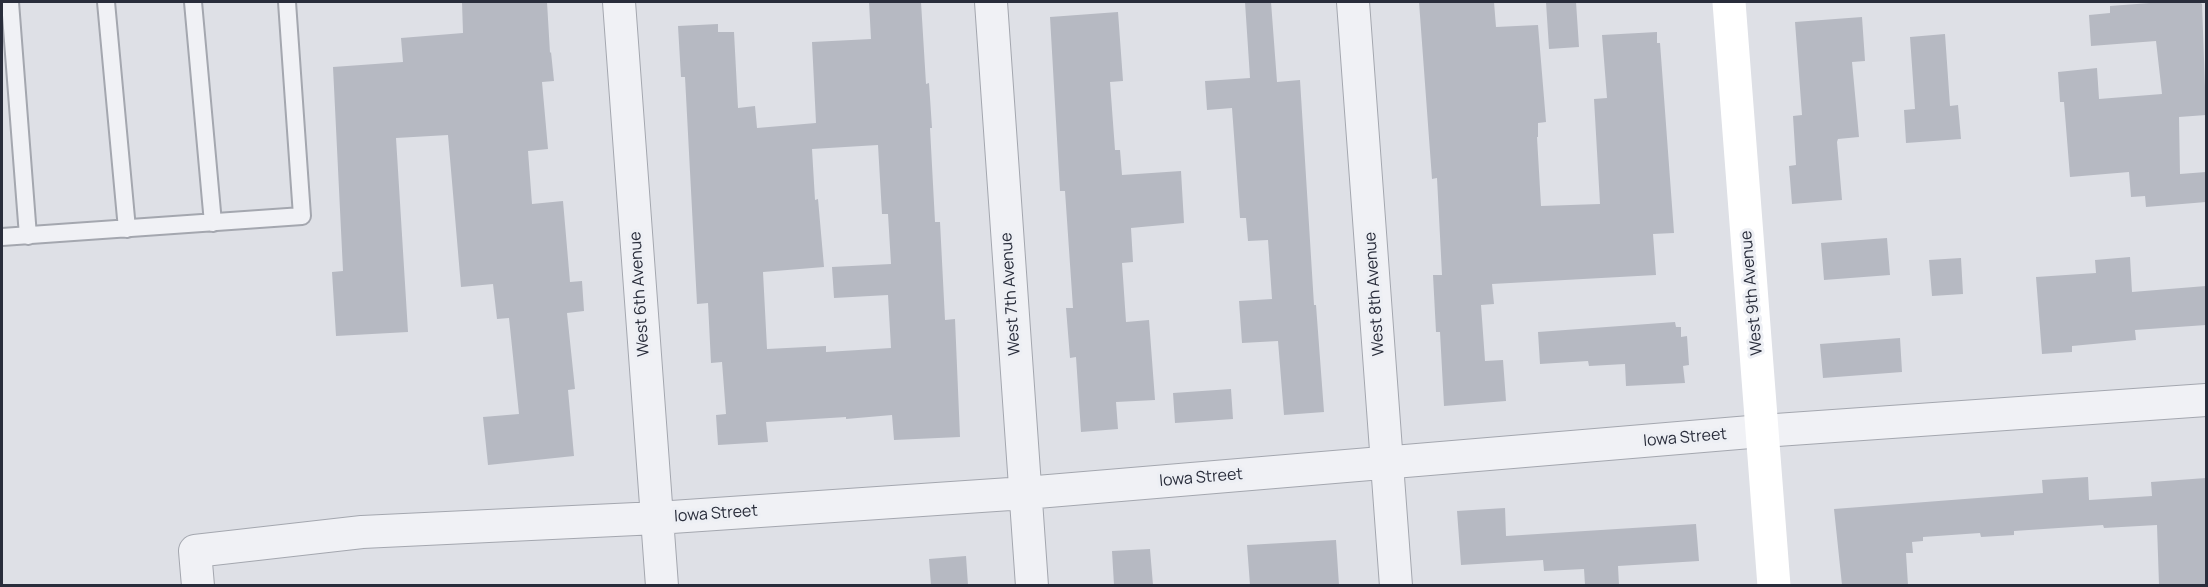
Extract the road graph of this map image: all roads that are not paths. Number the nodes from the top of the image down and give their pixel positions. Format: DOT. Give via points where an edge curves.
graph roads {
  1 [pos="10,2"];
  2 [pos="106,2"];
  3 [pos="193,2"];
  4 [pos="287,2"];
  5 [pos="619,2"];
  6 [pos="991,2"];
  7 [pos="1353,2"];
  8 [pos="1729,2"];
  9 [pos="213,223"];
  10 [pos="127,229"];
  11 [pos="28,236"];
  12 [pos="2,237"];
  13 [pos="2206,400"];
  14 [pos="1762,431"];
  15 [pos="1387,463"];
  16 [pos="1025,493"];
  17 [pos="657,518"];
  18 [pos="198,585"];
  19 [pos="662,585"];
  20 [pos="1032,585"];
  21 [pos="1396,585"];
  22 [pos="1774,585"];
  1 -- 11 [label="lane"];
  2 -- 10 [label="lane"];
  3 -- 9 [label="lane"];
  4 -- 9 [label="lane" via="302,216"];
  5 -- 17 [label="street, West 6th Avenue"];
  6 -- 16 [label="street, West 7th Avenue"];
  7 -- 15 [label="street, West 8th Avenue"];
  8 -- 14 [label="main road, West 9th Avenue"];
  9 -- 10 [label="lane"];
  10 -- 11 [label="lane"];
  11 -- 12 [label="lane"];
  13 -- 14 [label="street, Iowa Street"];
  14 -- 15 [label="street, Iowa Street"];
  14 -- 22 [label="main road, West 9th Avenue"];
  15 -- 16 [label="street, Iowa Street"];
  15 -- 21 [label="street, West 8th Avenue"];
  16 -- 17 [label="street, Iowa Street"];
  16 -- 20 [label="street, West 7th Avenue"];
  17 -- 18 [label="street, Iowa Street" via="362,532 195,551"];
  17 -- 19 [label="street, West 6th Avenue"];
}
